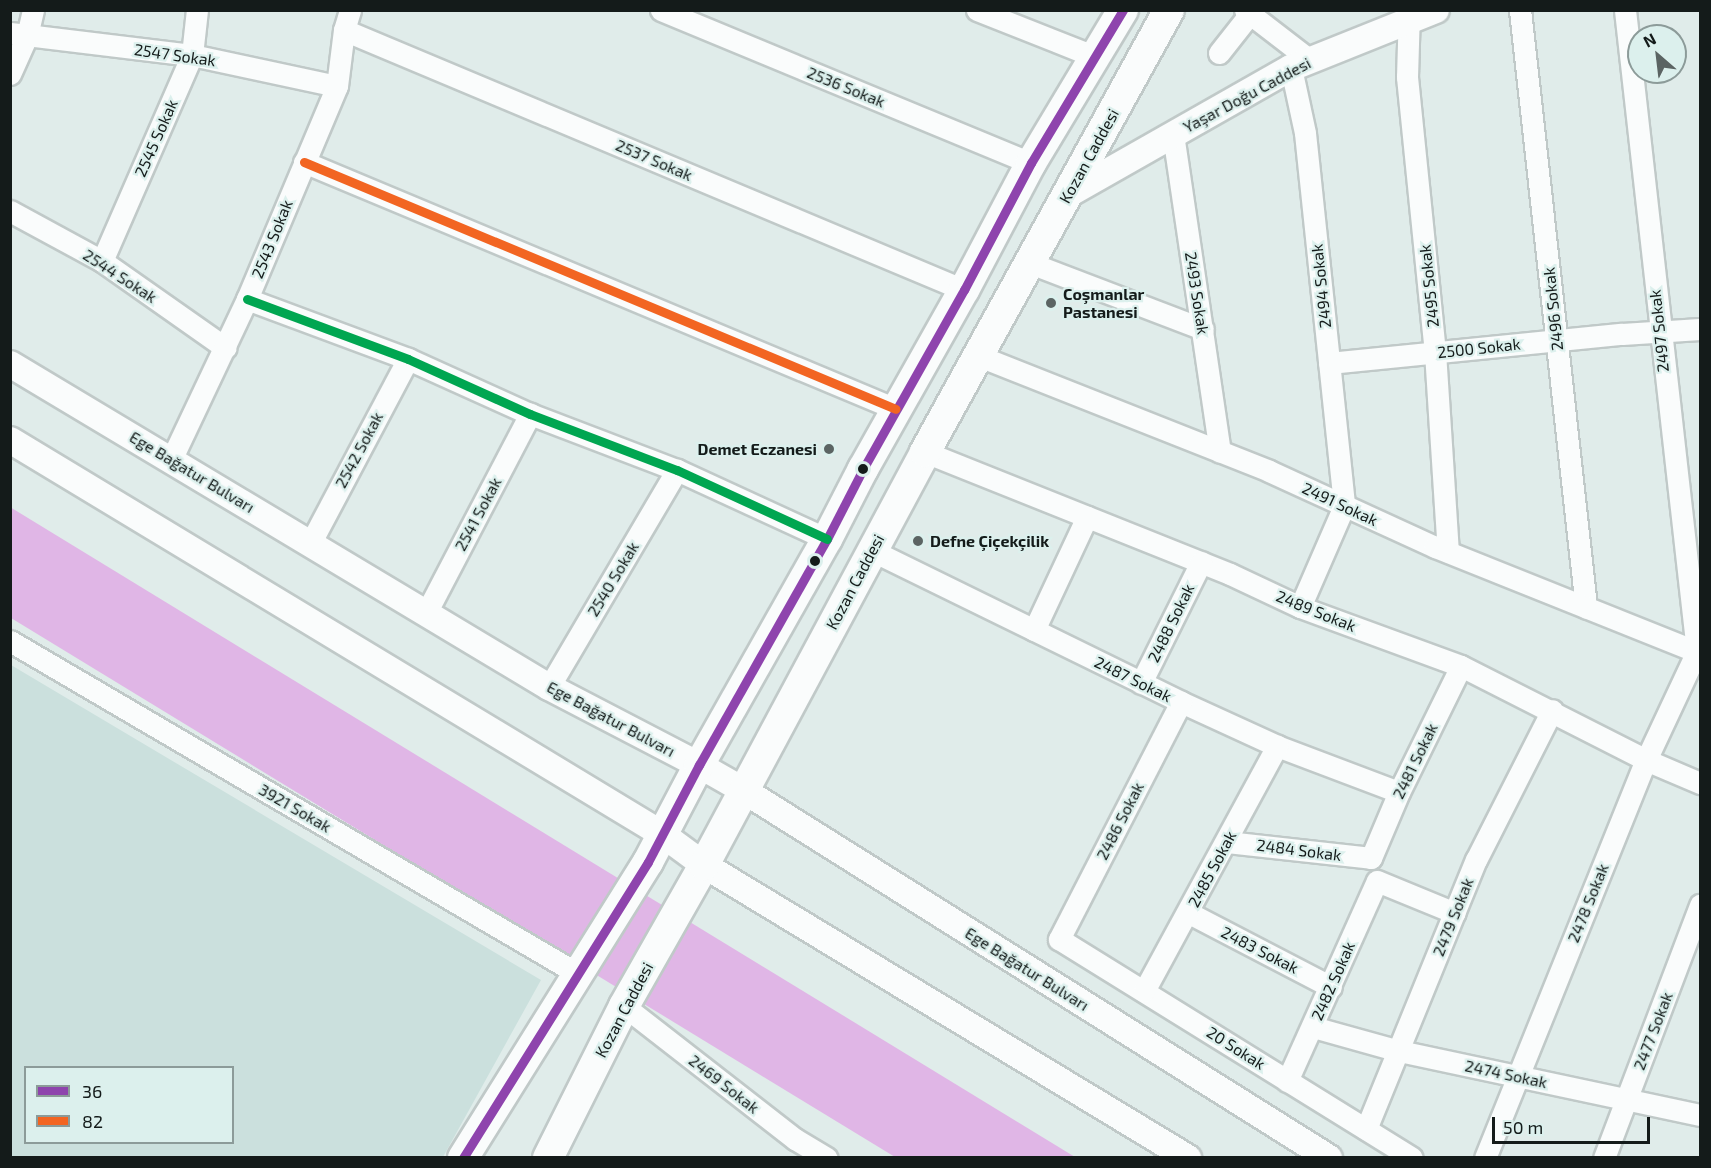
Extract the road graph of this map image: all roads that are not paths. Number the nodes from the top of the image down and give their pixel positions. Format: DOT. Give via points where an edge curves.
graph roads {
  1 [pos="33,10"];
  2 [pos="197,10"];
  3 [pos="661,10"];
  4 [pos="977,10"];
  5 [pos="1123,10"];
  6 [pos="1170,10"];
  7 [pos="1436,10"];
  8 [pos="1521,10"];
  9 [pos="1625,10"];
  10 [pos="1250,12"];
  11 [pos="1409,16"];
  12 [pos="347,20"];
  13 [pos="19,34"];
  14 [pos="1219,53"];
  15 [pos="192,55"];
  16 [pos="1096,57"];
  17 [pos="1301,64"];
  18 [pos="10,74"];
  19 [pos="337,86"];
  20 [pos="1173,134"];
  21 [pos="1033,161"];
  22 [pos="304,162"];
  23 [pos="1074,182"];
  24 [pos="10,211"];
  25 [pos="102,261"];
  26 [pos="1030,263"];
  27 [pos="964,290"];
  28 [pos="247,299"];
  29 [pos="1203,329"];
  30 [pos="1701,329"];
  31 [pos="1659,332"];
  32 [pos="1556,340"];
  33 [pos="226,348"];
  34 [pos="1436,352"];
  35 [pos="979,356"];
  36 [pos="408,359"];
  37 [pos="1329,363"];
  38 [pos="10,364"];
  39 [pos="896,410"];
  40 [pos="530,414"];
  41 [pos="10,440"];
  42 [pos="925,452"];
  43 [pos="1220,452"];
  44 [pos="171,460"];
  45 [pos="677,471"];
  46 [pos="1344,506"];
  47 [pos="1087,517"];
  48 [pos="827,539"];
  49 [pos="311,542"];
  50 [pos="873,551"];
  51 [pos="1448,552"];
  52 [pos="1201,562"];
  53 [pos="1300,607"];
  54 [pos="1586,607"];
  55 [pos="426,613"];
  56 [pos="1034,630"];
  57 [pos="10,641"];
  58 [pos="1699,652"];
  59 [pos="1461,666"];
  60 [pos="1142,683"];
  61 [pos="549,687"];
  62 [pos="1181,702"];
  63 [pos="1552,710"];
  64 [pos="1277,746"];
  65 [pos="1646,760"];
  66 [pos="699,765"];
  67 [pos="1701,783"];
  68 [pos="743,790"];
  69 [pos="1399,792"];
  70 [pos="662,834"];
  71 [pos="1227,842"];
  72 [pos="1371,858"];
  73 [pos="704,865"];
  74 [pos="1701,905"];
  75 [pos="1189,913"];
  76 [pos="1455,913"];
  77 [pos="1059,939"];
  78 [pos="580,975"];
  79 [pos="1331,987"];
  80 [pos="1144,991"];
  81 [pos="624,1006"];
  82 [pos="1313,1027"];
  83 [pos="1399,1052"];
  84 [pos="1518,1076"];
  85 [pos="1287,1081"];
  86 [pos="1626,1100"];
  87 [pos="1701,1115"];
  88 [pos="1366,1129"];
  89 [pos="464,1156"];
  90 [pos="548,1158"];
  91 [pos="827,1158"];
  92 [pos="1188,1158"];
  93 [pos="1329,1158"];
  94 [pos="1412,1158"];
  95 [pos="1485,1158"];
  96 [pos="1604,1158"];
  1 -- 13 [label="street"];
  2 -- 15 [label="street, 2545 Sokak"];
  3 -- 21 [label="street, 2536 Sokak"];
  4 -- 16 [label="street"];
  5 -- 16 [label="highway"];
  6 -- 23 [label="highway, Kozan Caddesi"];
  7 -- 11 [label="main road, Yaşar Doğu Caddesi"];
  8 -- 32 [label="street, 2496 Sokak"];
  9 -- 31 [label="street, 2497 Sokak"];
  10 -- 14 [label="street"];
  10 -- 17 [label="street"];
  11 -- 17 [label="main road, Yaşar Doğu Caddesi"];
  11 -- 34 [label="street, 2495 Sokak" via="1407,77"];
  12 -- 19 [label="street, 2543 Sokak"];
  12 -- 27 [label="street, 2537 Sokak"];
  13 -- 15 [label="street, 2547 Sokak"];
  13 -- 18 [label="street"];
  15 -- 19 [label="street, 2547 Sokak"];
  15 -- 25 [label="street, 2545 Sokak"];
  16 -- 21 [label="highway"];
  17 -- 20 [label="main road, Yaşar Doğu Caddesi"];
  17 -- 37 [label="street, 2494 Sokak"];
  19 -- 22 [label="street, 2543 Sokak"];
  20 -- 23 [label="main road, Yaşar Doğu Caddesi"];
  20 -- 29 [label="street, 2493 Sokak"];
  21 -- 23 [label="highway" via="1072,154"];
  21 -- 23 [label="highway" via="1041,193"];
  21 -- 27 [label="highway"];
  22 -- 28 [label="street, 2543 Sokak"];
  22 -- 39 [label="street"];
  23 -- 26 [label="highway, Kozan Caddesi"];
  24 -- 25 [label="street, 2544 Sokak"];
  25 -- 33 [label="street, 2544 Sokak"];
  26 -- 29 [label="street"];
  26 -- 35 [label="highway, Kozan Caddesi"];
  27 -- 39 [label="highway"];
  28 -- 33 [label="street, 2543 Sokak"];
  28 -- 36 [label="street"];
  29 -- 43 [label="street, 2493 Sokak"];
  30 -- 31 [label="street, 2500 Sokak"];
  31 -- 32 [label="street, 2500 Sokak"];
  31 -- 58 [label="street, 2497 Sokak"];
  32 -- 34 [label="street, 2500 Sokak"];
  32 -- 54 [label="street, 2496 Sokak"];
  33 -- 44 [label="street, 2543 Sokak"];
  34 -- 37 [label="street, 2500 Sokak"];
  34 -- 51 [label="street, 2495 Sokak"];
  35 -- 42 [label="highway, Kozan Caddesi"];
  35 -- 43 [label="street, 2491 Sokak"];
  36 -- 40 [label="street"];
  36 -- 49 [label="street, 2542 Sokak"];
  37 -- 46 [label="street, 2494 Sokak"];
  38 -- 44 [label="main road, Ege Bağatur Bulvarı"];
  39 -- 48 [label="highway"];
  40 -- 45 [label="street"];
  40 -- 55 [label="street, 2541 Sokak"];
  41 -- 70 [label="main road"];
  42 -- 47 [label="street, 2489 Sokak"];
  42 -- 50 [label="highway, Kozan Caddesi"];
  43 -- 46 [label="street, 2491 Sokak"];
  44 -- 49 [label="main road, Ege Bağatur Bulvarı"];
  45 -- 48 [label="street"];
  45 -- 61 [label="street, 2540 Sokak"];
  46 -- 51 [label="street, 2491 Sokak"];
  46 -- 53 [label="street"];
  47 -- 52 [label="street, 2489 Sokak"];
  47 -- 56 [label="street"];
  48 -- 66 [label="highway"];
  49 -- 55 [label="main road, Ege Bağatur Bulvarı"];
  50 -- 56 [label="street, 2487 Sokak"];
  50 -- 68 [label="highway, Kozan Caddesi"];
  51 -- 54 [label="street, 2491 Sokak"];
  52 -- 53 [label="street, 2489 Sokak"];
  52 -- 60 [label="street, 2488 Sokak"];
  53 -- 59 [label="street, 2489 Sokak"];
  54 -- 58 [label="street, 2491 Sokak"];
  55 -- 61 [label="main road, Ege Bağatur Bulvarı"];
  56 -- 60 [label="street, 2487 Sokak"];
  57 -- 78 [label="street, 3921 Sokak"];
  58 -- 65 [label="street, 2478 Sokak"];
  59 -- 63 [label="street, 2489 Sokak"];
  59 -- 69 [label="street, 2481 Sokak"];
  60 -- 62 [label="street, 2487 Sokak"];
  61 -- 66 [label="main road, Ege Bağatur Bulvarı"];
  62 -- 64 [label="street, 2487 Sokak"];
  62 -- 77 [label="street, 2486 Sokak"];
  63 -- 65 [label="street, 2489 Sokak"];
  63 -- 76 [label="street, 2479 Sokak" via="1476,860"];
  64 -- 69 [label="street, 2487 Sokak"];
  64 -- 71 [label="street, 2485 Sokak"];
  65 -- 67 [label="street, 2489 Sokak"];
  65 -- 84 [label="street, 2478 Sokak"];
  66 -- 68 [label="main road, Ege Bağatur Bulvarı"];
  66 -- 70 [label="highway"];
  68 -- 73 [label="highway, Kozan Caddesi"];
  68 -- 93 [label="main road, Ege Bağatur Bulvarı"];
  69 -- 72 [label="street, 2481 Sokak"];
  70 -- 73 [label="main road"];
  70 -- 78 [label="highway"];
  71 -- 72 [label="street, 2484 Sokak"];
  71 -- 75 [label="street, 2485 Sokak"];
  73 -- 81 [label="highway, Kozan Caddesi"];
  73 -- 92 [label="main road"];
  74 -- 86 [label="street, 2477 Sokak"];
  75 -- 79 [label="street, 2483 Sokak"];
  75 -- 80 [label="street, 2485 Sokak"];
  76 -- 79 [label="street, 2482 Sokak" via="1377,881"];
  76 -- 83 [label="street, 2479 Sokak"];
  77 -- 80 [label="street, 20 Sokak"];
  78 -- 89 [label="highway"];
  79 -- 82 [label="street, 2482 Sokak"];
  80 -- 85 [label="street, 20 Sokak"];
  81 -- 90 [label="highway, Kozan Caddesi"];
  81 -- 91 [label="street, 2469 Sokak" via="795,1139"];
  82 -- 83 [label="street, 2474 Sokak"];
  82 -- 85 [label="street, 2482 Sokak"];
  83 -- 84 [label="street, 2474 Sokak"];
  83 -- 88 [label="street, 2479 Sokak"];
  84 -- 86 [label="street, 2474 Sokak"];
  84 -- 95 [label="street, 2478 Sokak"];
  85 -- 88 [label="street, 20 Sokak"];
  86 -- 87 [label="street, 2474 Sokak"];
  86 -- 96 [label="street, 2477 Sokak"];
  88 -- 94 [label="street, 20 Sokak"];
}
